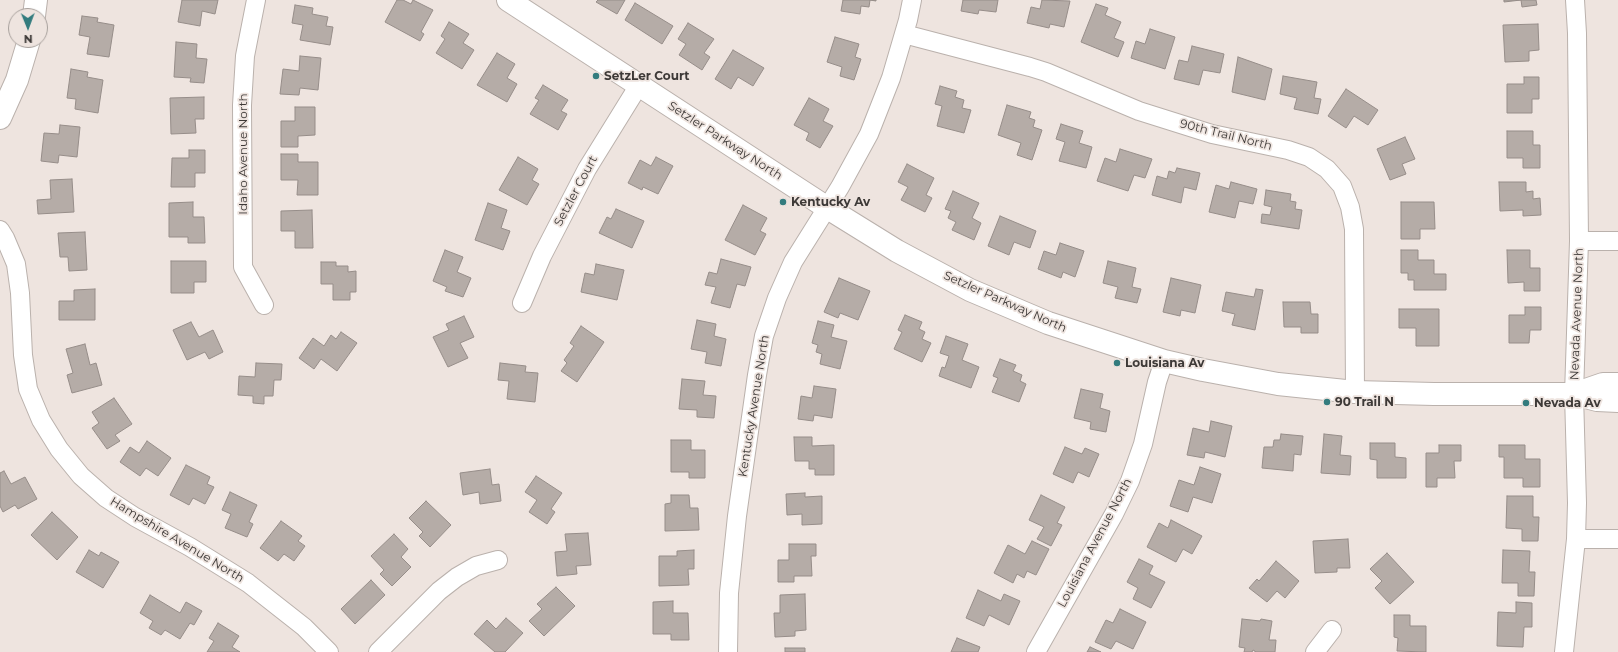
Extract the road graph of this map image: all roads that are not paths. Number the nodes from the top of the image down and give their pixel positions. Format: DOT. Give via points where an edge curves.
graph roads {
  1 [pos="256,0"];
  2 [pos="508,0"];
  3 [pos="912,0"];
  4 [pos="1575,0"];
  5 [pos="904,34"];
  6 [pos="27,48"];
  7 [pos="639,85"];
  8 [pos="0,118"];
  9 [pos="826,207"];
  10 [pos="0,230"];
  11 [pos="1579,241"];
  12 [pos="1618,241"];
  13 [pos="522,302"];
  14 [pos="264,305"];
  15 [pos="1164,361"];
  16 [pos="1618,384"];
  17 [pos="1355,392"];
  18 [pos="1574,394"];
  19 [pos="1618,401"];
  20 [pos="1576,539"];
  21 [pos="1618,539"];
  22 [pos="498,560"];
  23 [pos="1332,630"];
  24 [pos="329,652"];
  25 [pos="378,652"];
  26 [pos="728,652"];
  27 [pos="1036,652"];
  28 [pos="1315,652"];
  29 [pos="1564,652"];
  1 -- 14 [label="street, Idaho Avenue North" via="245,56 242,105 244,267"];
  2 -- 7 [label="street, Setzler Parkway North"];
  3 -- 5 [label="street, Kentucky Avenue North"];
  4 -- 11 [label="street, Nevada Avenue North"];
  5 -- 9 [label="street, Kentucky Avenue North" via="891,78 869,134"];
  5 -- 17 [label="street, 90th Trail North" via="1046,72 1139,111 1212,134 1288,150 1308,157 1327,169 1342,186 1350,206 1354,229"];
  6 -- 8 [label="street" via="17,80"];
  7 -- 9 [label="street, Setzler Parkway North"];
  7 -- 13 [label="street, Setzler Court" via="587,169 542,256"];
  9 -- 15 [label="street, Setzler Parkway North" via="897,251 970,290 1048,323"];
  9 -- 26 [label="street, Kentucky Avenue North" via="793,262 764,336 736,524 729,593"];
  10 -- 24 [label="street, Hampshire Avenue North" via="16,264 28,389 41,420 59,449 81,476 106,498 248,583 304,627"];
  11 -- 12 [label="street"];
  11 -- 18 [label="street, Nevada Avenue North"];
  15 -- 17 [label="street, Setzler Parkway North" via="1278,384"];
  15 -- 27 [label="street, Louisiana Avenue North" via="1143,444 1130,481"];
  16 -- 18 [label="street, Setzler Parkway North" via="1603,384"];
  17 -- 18 [label="street, Setzler Parkway North"];
  18 -- 19 [label="street, Setzler Parkway North" via="1597,400"];
  18 -- 20 [label="street, Nevada Avenue North"];
  20 -- 21 [label="street"];
  20 -- 29 [label="street, Nevada Avenue North"];
  22 -- 25 [label="street" via="476,566 457,577 439,591"];
  23 -- 28 [label="street"];
}
